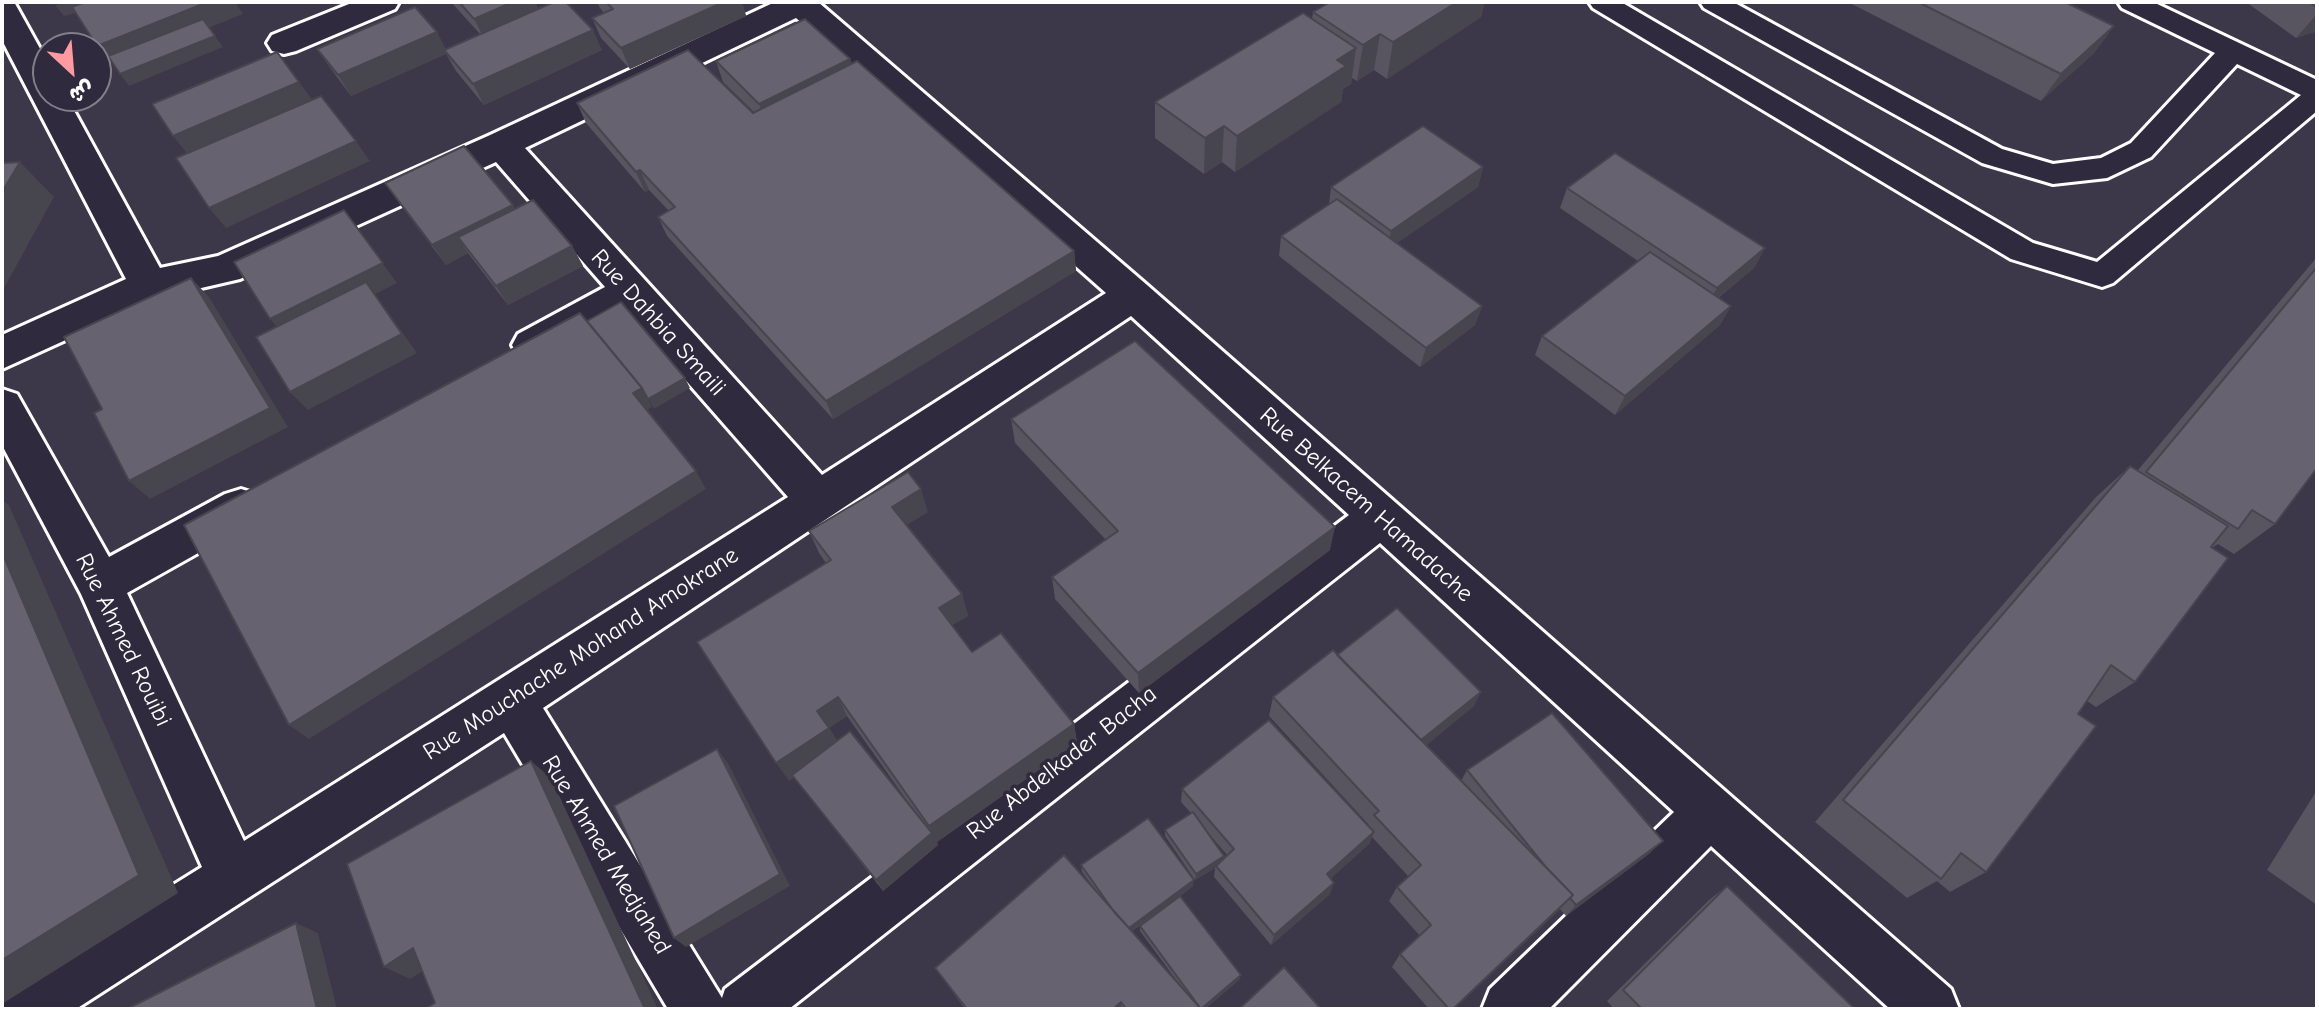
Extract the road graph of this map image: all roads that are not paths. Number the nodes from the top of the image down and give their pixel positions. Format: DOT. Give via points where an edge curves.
graph roads {
  1 [pos="383,2"];
  2 [pos="799,2"];
  3 [pos="1602,2"];
  4 [pos="1713,2"];
  5 [pos="2131,2"];
  6 [pos="2,9"];
  7 [pos="284,43"];
  8 [pos="2233,51"];
  9 [pos="15,59"];
  10 [pos="32,78"];
  11 [pos="2317,94"];
  12 [pos="57,112"];
  13 [pos="501,145"];
  14 [pos="149,285"];
  15 [pos="629,292"];
  16 [pos="1133,295"];
  17 [pos="2,353"];
  18 [pos="503,361"];
  19 [pos="2,406"];
  20 [pos="281,485"];
  21 [pos="816,499"];
  22 [pos="1379,518"];
  23 [pos="100,585"];
  24 [pos="512,701"];
  25 [pos="1711,811"];
  26 [pos="234,878"];
  27 [pos="26,1009"];
  28 [pos="699,1009"];
  29 [pos="745,1009"];
  30 [pos="1510,1009"];
  31 [pos="1931,1009"];
  1 -- 7 [label="street"];
  2 -- 13 [label="street"];
  2 -- 16 [label="street, Rue Belkacem Hamadache"];
  3 -- 11 [label="lane" via="2022,251 2102,275"];
  4 -- 8 [label="lane" via="1992,156 2053,174 2107,168 2141,150"];
  5 -- 8 [label="lane"];
  6 -- 9 [label="street"];
  8 -- 11 [label="lane"];
  9 -- 10 [label="street"];
  12 -- 14 [label="street"];
  13 -- 14 [label="street" via="226,269"];
  13 -- 15 [label="street, Rue Dahbia Smaili"];
  14 -- 17 [label="street"];
  15 -- 18 [label="street"];
  15 -- 21 [label="street, Rue Dahbia Smaili"];
  16 -- 21 [label="street, Rue Mouchache Mohand Amokrane"];
  16 -- 22 [label="street, Rue Belkacem Hamadache"];
  19 -- 23 [label="street, Rue Ahmed Rouibi"];
  20 -- 23 [label="street"];
  21 -- 24 [label="street, Rue Mouchache Mohand Amokrane"];
  22 -- 25 [label="street, Rue Belkacem Hamadache"];
  22 -- 29 [label="street, Rue Abdelkader Bacha"];
  23 -- 26 [label="street, Rue Ahmed Rouibi"];
  24 -- 26 [label="street, Rue Mouchache Mohand Amokrane"];
  24 -- 28 [label="street, Rue Ahmed Medjahed"];
  25 -- 30 [label="street"];
  25 -- 31 [label="street, Rue Belkacem Hamadache"];
  26 -- 27 [label="street, Rue Mouchache Mohand Amokrane"];
}
